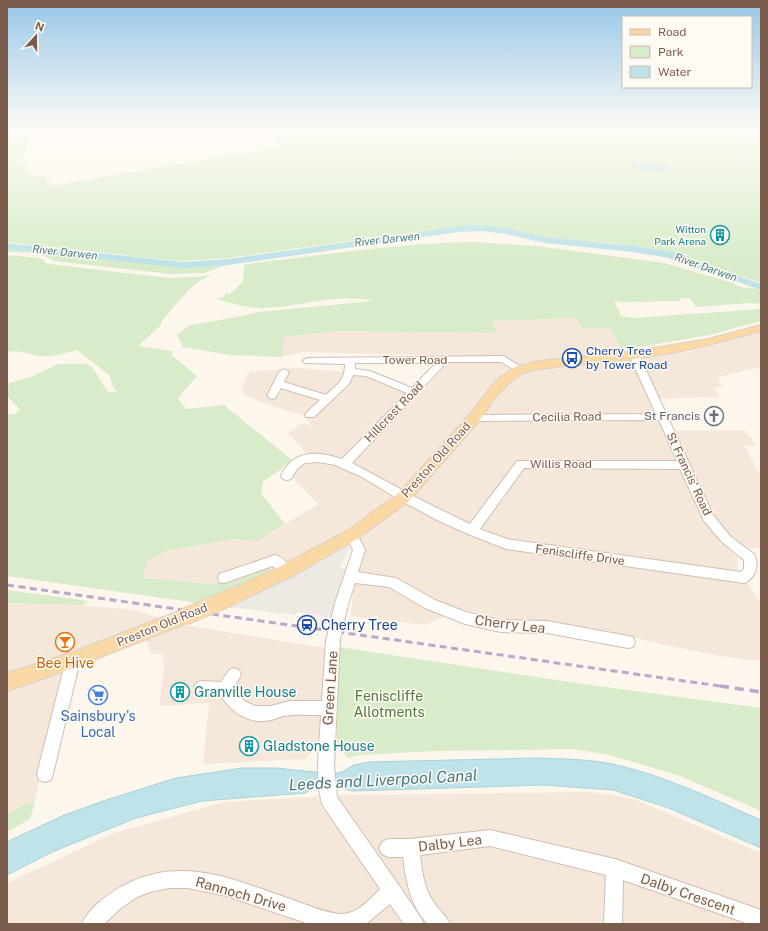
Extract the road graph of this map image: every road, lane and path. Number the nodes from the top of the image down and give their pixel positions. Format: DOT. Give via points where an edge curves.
graph roads {
  1 [pos="761,328"];
  2 [pos="634,355"];
  3 [pos="350,360"];
  4 [pos="444,360"];
  5 [pos="308,361"];
  6 [pos="519,370"];
  7 [pos="284,372"];
  8 [pos="350,372"];
  9 [pos="279,384"];
  10 [pos="413,392"];
  11 [pos="272,396"];
  12 [pos="328,399"];
  13 [pos="310,415"];
  14 [pos="661,417"];
  15 [pos="474,418"];
  16 [pos="344,464"];
  17 [pos="684,465"];
  18 [pos="287,476"];
  19 [pos="404,497"];
  20 [pos="472,531"];
  21 [pos="352,535"];
  22 [pos="750,558"];
  23 [pos="287,571"];
  24 [pos="352,577"];
  25 [pos="224,578"];
  26 [pos="628,642"];
  27 [pos="73,660"];
  28 [pos="234,675"];
  29 [pos="7,682"];
  30 [pos="201,688"];
  31 [pos="225,689"];
  32 [pos="329,708"];
  33 [pos="45,774"];
  34 [pos="490,838"];
  35 [pos="388,848"];
  36 [pos="410,848"];
  37 [pos="615,868"];
  38 [pos="392,890"];
  39 [pos="761,919"];
  40 [pos="317,920"];
  41 [pos="91,924"];
  42 [pos="415,924"];
  43 [pos="441,924"];
  44 [pos="613,924"];
  1 -- 2 [label="main road, Preston Old Road" via="709,342"];
  2 -- 6 [label="main road, Preston Old Road" via="538,365"];
  2 -- 14 [label="street, St Francis' Road"];
  3 -- 4 [label="street, Tower Road"];
  3 -- 5 [label="street, Tower Road"];
  3 -- 8 [label="street"];
  4 -- 6 [label="street, Tower Road" via="504,359"];
  4 -- 10 [label="street, Hillcrest Road"];
  6 -- 15 [label="main road, Preston Old Road" via="494,391"];
  7 -- 9 [label="street"];
  8 -- 10 [label="street" via="367,373"];
  8 -- 12 [label="street" via="346,382"];
  9 -- 11 [label="street"];
  9 -- 12 [label="street"];
  10 -- 16 [label="street, Hillcrest Road"];
  12 -- 13 [label="street"];
  14 -- 15 [label="street, Cecilia Road"];
  14 -- 17 [label="street, St Francis' Road"];
  15 -- 19 [label="main road, Preston Old Road"];
  16 -- 18 [label="street, Feniscliffe Drive" via="324,459 302,459 290,468"];
  16 -- 19 [label="street, Feniscliffe Drive"];
  17 -- 20 [label="street, Willis Road" via="521,464"];
  17 -- 22 [label="street, St Francis' Road" via="708,518 727,540"];
  19 -- 20 [label="street, Feniscliffe Drive"];
  19 -- 21 [label="main road, Preston Old Road"];
  20 -- 22 [label="street, Feniscliffe Drive" via="506,544 744,578 750,570"];
  21 -- 23 [label="main road, Preston Old Road"];
  21 -- 24 [label="street, Green Lane" via="359,550"];
  23 -- 25 [label="street" via="275,560"];
  23 -- 27 [label="main road, Preston Old Road, bridge" via="184,617"];
  24 -- 26 [label="street, Cherry Lea" via="391,582 430,604 465,618 502,626 547,628"];
  24 -- 32 [label="street, Green Lane, bridge" via="341,606 333,640"];
  27 -- 29 [label="main road, Preston Old Road"];
  27 -- 33 [label="street"];
  28 -- 31 [label="street"];
  30 -- 31 [label="street"];
  31 -- 32 [label="street" via="239,707 250,712 261,714 289,709"];
  32 -- 38 [label="street, Green Lane" via="329,800"];
  34 -- 36 [label="street, Dalby Lea"];
  34 -- 37 [label="street, Dalby Crescent"];
  35 -- 36 [label="street, Dalby Lea"];
  36 -- 43 [label="street, Dalby Lea" via="417,891 430,915"];
  37 -- 39 [label="street, Dalby Crescent"];
  37 -- 44 [label="street"];
  38 -- 40 [label="street, Rannoch Drive" via="372,909 357,918 343,923"];
  38 -- 42 [label="street"];
  40 -- 41 [label="street, Rannoch Drive" via="216,884 194,879 176,879 158,881 130,891"];
}
